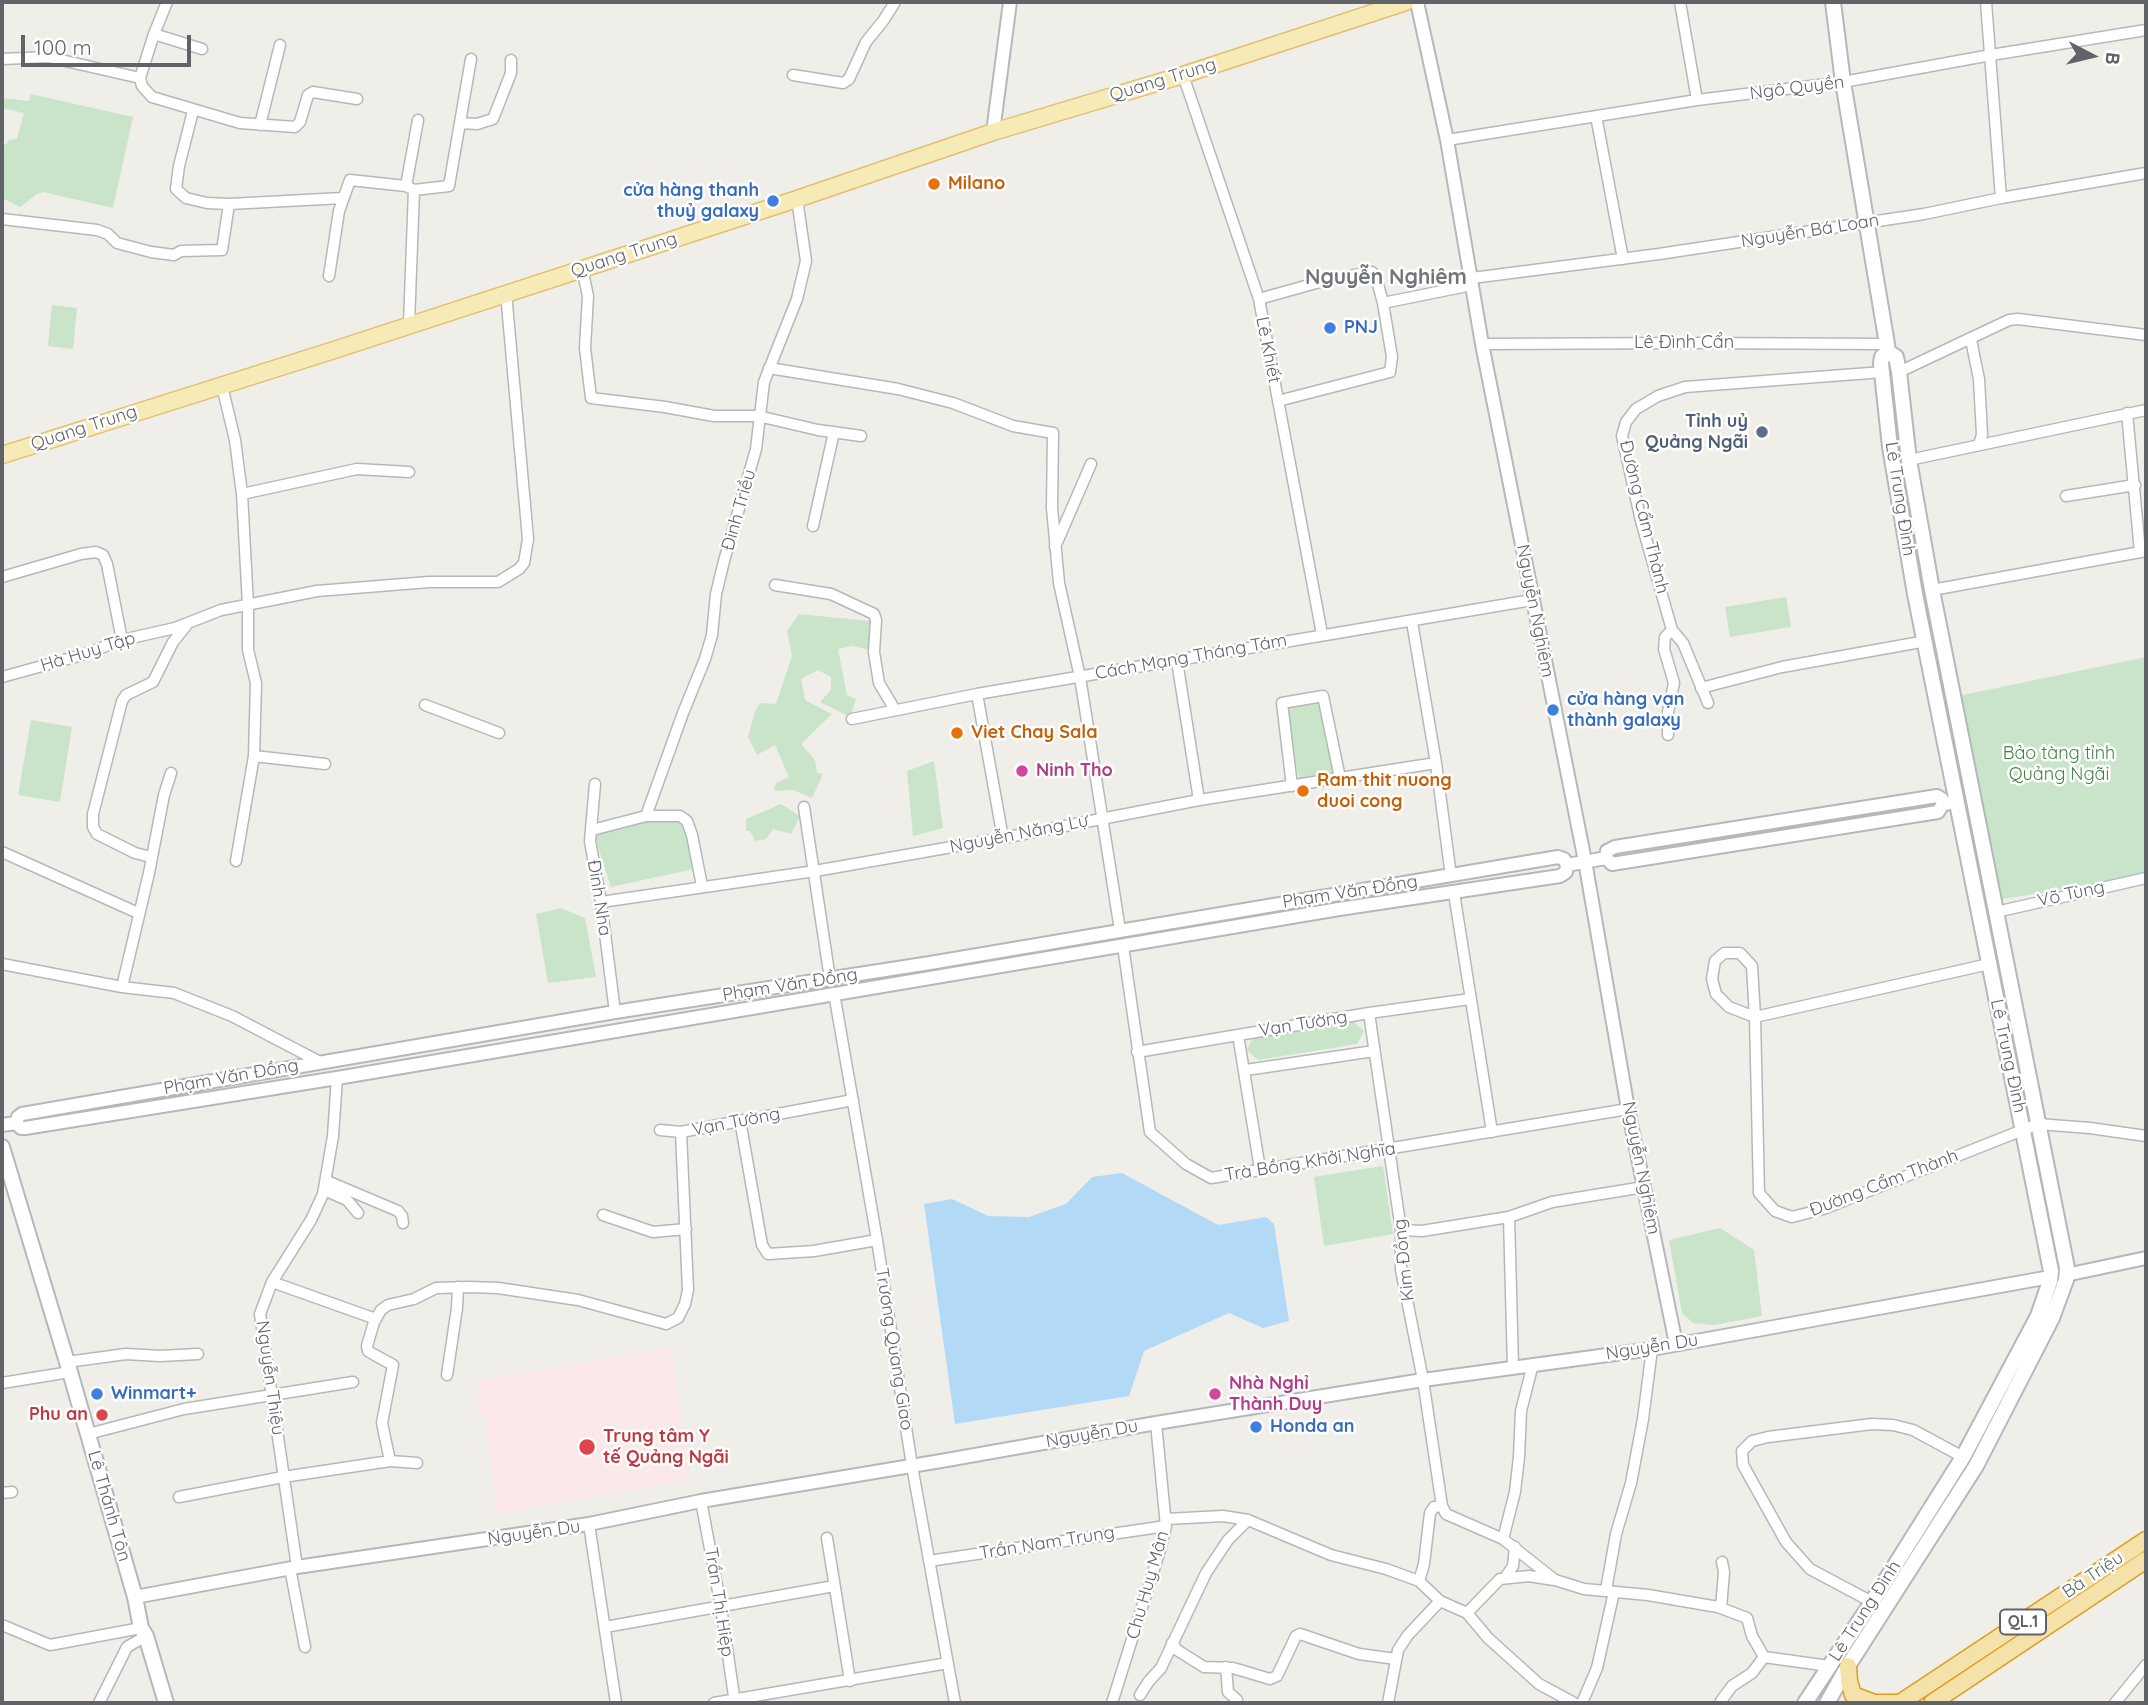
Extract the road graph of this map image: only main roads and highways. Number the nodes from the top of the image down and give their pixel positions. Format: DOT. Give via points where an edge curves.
graph roads {
  1 [pos="1406,2"];
  2 [pos="1833,2"];
  3 [pos="1887,348"];
  4 [pos="1907,444"];
  5 [pos="1890,447"];
  6 [pos="2,455"];
  7 [pos="1931,590"];
  8 [pos="1915,594"];
  9 [pos="1957,802"];
  10 [pos="2017,1024"];
  11 [pos="2001,1027"];
  12 [pos="2,1147"];
  13 [pos="2066,1275"];
  14 [pos="2050,1277"];
  15 [pos="1963,1457"];
  16 [pos="1976,1466"];
  17 [pos="2146,1540"];
  18 [pos="2146,1560"];
  19 [pos="1848,1666"];
  20 [pos="166,1703"];
  21 [pos="1805,1703"];
  22 [pos="1827,1703"];
  23 [pos="1901,1703"];
  24 [pos="1932,1703"];
  1 -- 6 [label="main road, Quang Trung"];
  2 -- 3 [label="main road, Lê Trung Đình"];
  3 -- 4 [label="main road, Lê Trung Đình" via="1896,357"];
  3 -- 5 [label="main road, Lê Trung Đình" via="1882,357"];
  4 -- 5 [label="main road"];
  4 -- 7 [label="main road, Lê Trung Đình"];
  5 -- 8 [label="main road, Lê Trung Đình"];
  7 -- 8 [label="main road"];
  7 -- 9 [label="main road, Lê Trung Đình"];
  8 -- 9 [label="main road, Lê Trung Đình"];
  9 -- 10 [label="main road, Lê Trung Đình" via="1996,912"];
  9 -- 11 [label="main road, Lê Trung Đình"];
  10 -- 11 [label="main road"];
  10 -- 13 [label="main road, Lê Trung Đình"];
  11 -- 14 [label="main road, Lê Trung Đình"];
  12 -- 20 [label="main road, Lê Thánh Tôn"];
  13 -- 14 [label="main road"];
  13 -- 16 [label="main road, Lê Trung Đình" via="2052,1318"];
  14 -- 15 [label="main road, Lê Trung Đình" via="2038,1316"];
  15 -- 16 [label="main road"];
  15 -- 21 [label="main road, Lê Trung Đình"];
  16 -- 19 [label="main road, Lê Trung Đình"];
  17 -- 23 [label="highway, Bà Triệu / QL.1"];
  18 -- 24 [label="highway, Bà Triệu / QL.1"];
  19 -- 22 [label="main road, Lê Trung Đình"];
  19 -- 23 [label="highway" via="1853,1695 1874,1703"];
}
